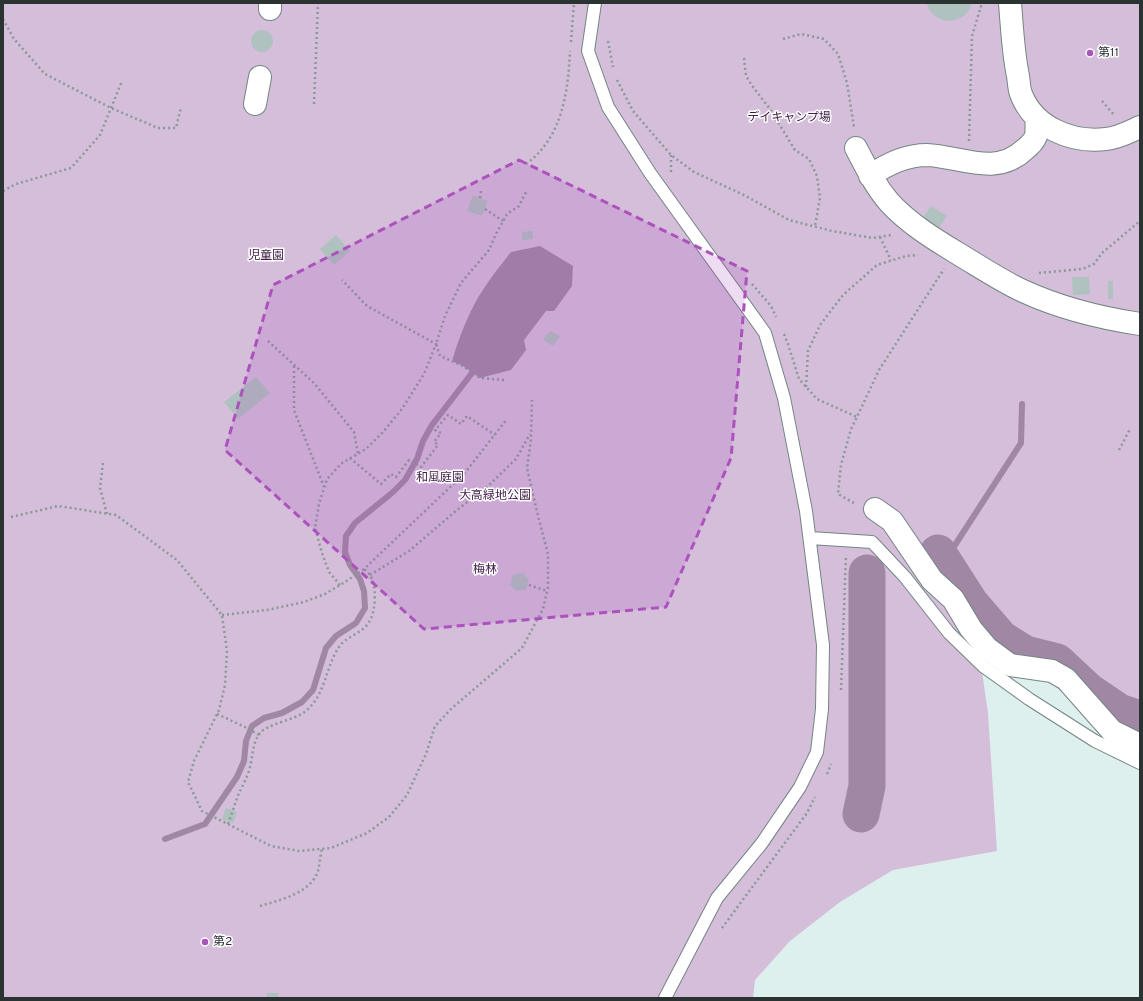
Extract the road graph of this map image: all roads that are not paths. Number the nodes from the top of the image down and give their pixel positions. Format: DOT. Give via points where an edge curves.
graph roads {
  1 [pos="595,3"];
  2 [pos="1010,3"];
  3 [pos="260,77"];
  4 [pos="255,104"];
  5 [pos="1037,118"];
  6 [pos="1140,127"];
  7 [pos="856,148"];
  8 [pos="870,176"];
  9 [pos="1140,324"];
  10 [pos="875,509"];
  11 [pos="810,538"];
  12 [pos="1140,745"];
  13 [pos="1140,763"];
  14 [pos="665,998"];
  1 -- 11 [label="lane" via="588,51 608,107 650,173 765,333 784,398"];
  2 -- 5 [label="street" via="1021,94"];
  3 -- 4 [label="street"];
  5 -- 6 [label="street" via="1056,132 1089,140 1107,139"];
  5 -- 8 [label="street" via="1036,136 1018,156 1004,162 987,164 926,155 904,157"];
  7 -- 8 [label="street"];
  8 -- 9 [label="street" via="890,203 922,230 1023,291 1072,309 1111,320"];
  10 -- 12 [label="street" via="892,521 932,580 953,599 971,629 987,648 1010,664 1052,671 1066,679 1112,731"];
  11 -- 13 [label="lane" via="872,542 905,577 949,633 983,666 1095,741"];
  11 -- 14 [label="lane" via="823,644 822,709 817,752 800,787 762,842 717,898"];
}
